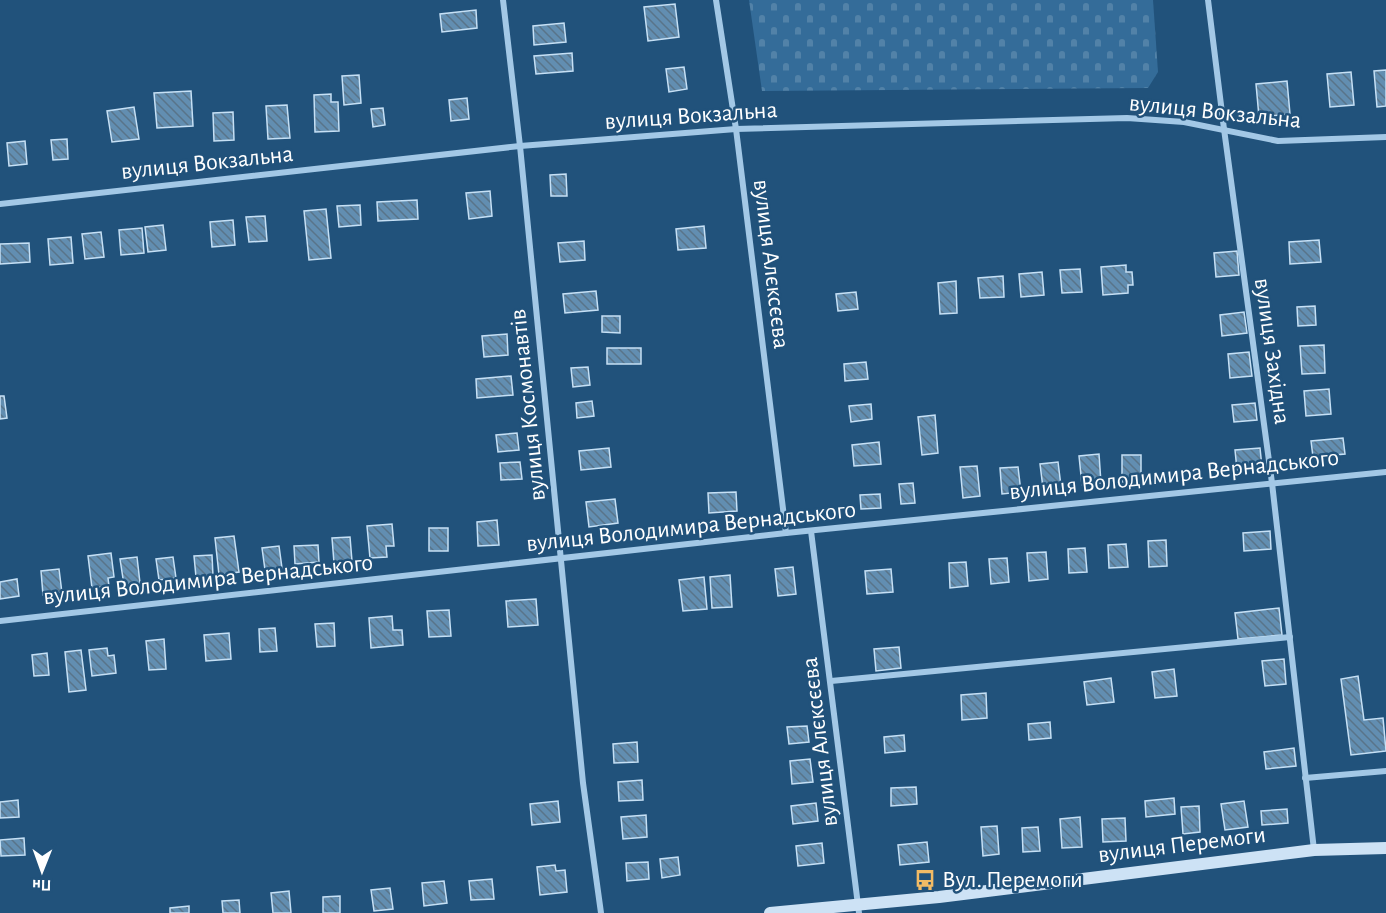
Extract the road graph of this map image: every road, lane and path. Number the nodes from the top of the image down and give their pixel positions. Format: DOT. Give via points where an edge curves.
graph roads {
  1 [pos="503,0"];
  2 [pos="716,0"];
  3 [pos="1208,0"];
  4 [pos="736,129"];
  5 [pos="1224,129"];
  6 [pos="1386,137"];
  7 [pos="520,146"];
  8 [pos="0,204"];
  9 [pos="1386,472"];
  10 [pos="1272,483"];
  11 [pos="812,531"];
  12 [pos="786,533"];
  13 [pos="562,559"];
  14 [pos="0,621"];
  15 [pos="1290,637"];
  16 [pos="831,681"];
  17 [pos="1386,771"];
  18 [pos="1305,778"];
  19 [pos="1386,848"];
  20 [pos="1314,850"];
  21 [pos="859,909"];
  22 [pos="601,913"];
  23 [pos="770,913"];
  1 -- 7 [label="street, вулиця Космонавтів"];
  2 -- 4 [label="street, вулиця Алєксєєва"];
  3 -- 5 [label="street, вулиця Західна"];
  4 -- 5 [label="street, вулиця Вокзальна" via="1128,118"];
  4 -- 7 [label="street, вулиця Вокзальна"];
  4 -- 12 [label="street, вулиця Алєксєєва"];
  5 -- 6 [label="street, вулиця Вокзальна" via="1278,141"];
  5 -- 10 [label="street, вулиця Західна"];
  7 -- 8 [label="street, вулиця Вокзальна"];
  7 -- 13 [label="street, вулиця Космонавтів"];
  9 -- 10 [label="street, вулиця Володимира Вернадського"];
  10 -- 11 [label="street, вулиця Володимира Вернадського"];
  10 -- 15 [label="street, вулиця Західна"];
  11 -- 12 [label="street, вулиця Володимира Вернадського"];
  11 -- 16 [label="street, вулиця Алєксєєва"];
  12 -- 13 [label="street, вулиця Володимира Вернадського"];
  13 -- 14 [label="street, вулиця Володимира Вернадського"];
  13 -- 22 [label="street, вулиця Космонавтів" via="583,783"];
  15 -- 16 [label="street"];
  15 -- 18 [label="street, вулиця Західна"];
  16 -- 21 [label="street, вулиця Алєксєєва"];
  17 -- 18 [label="street"];
  18 -- 20 [label="street, вулиця Західна"];
  19 -- 20 [label="main road, вулиця Перемоги"];
  20 -- 21 [label="main road, вулиця Перемоги"];
  21 -- 23 [label="main road, вулиця Перемоги"];
}
